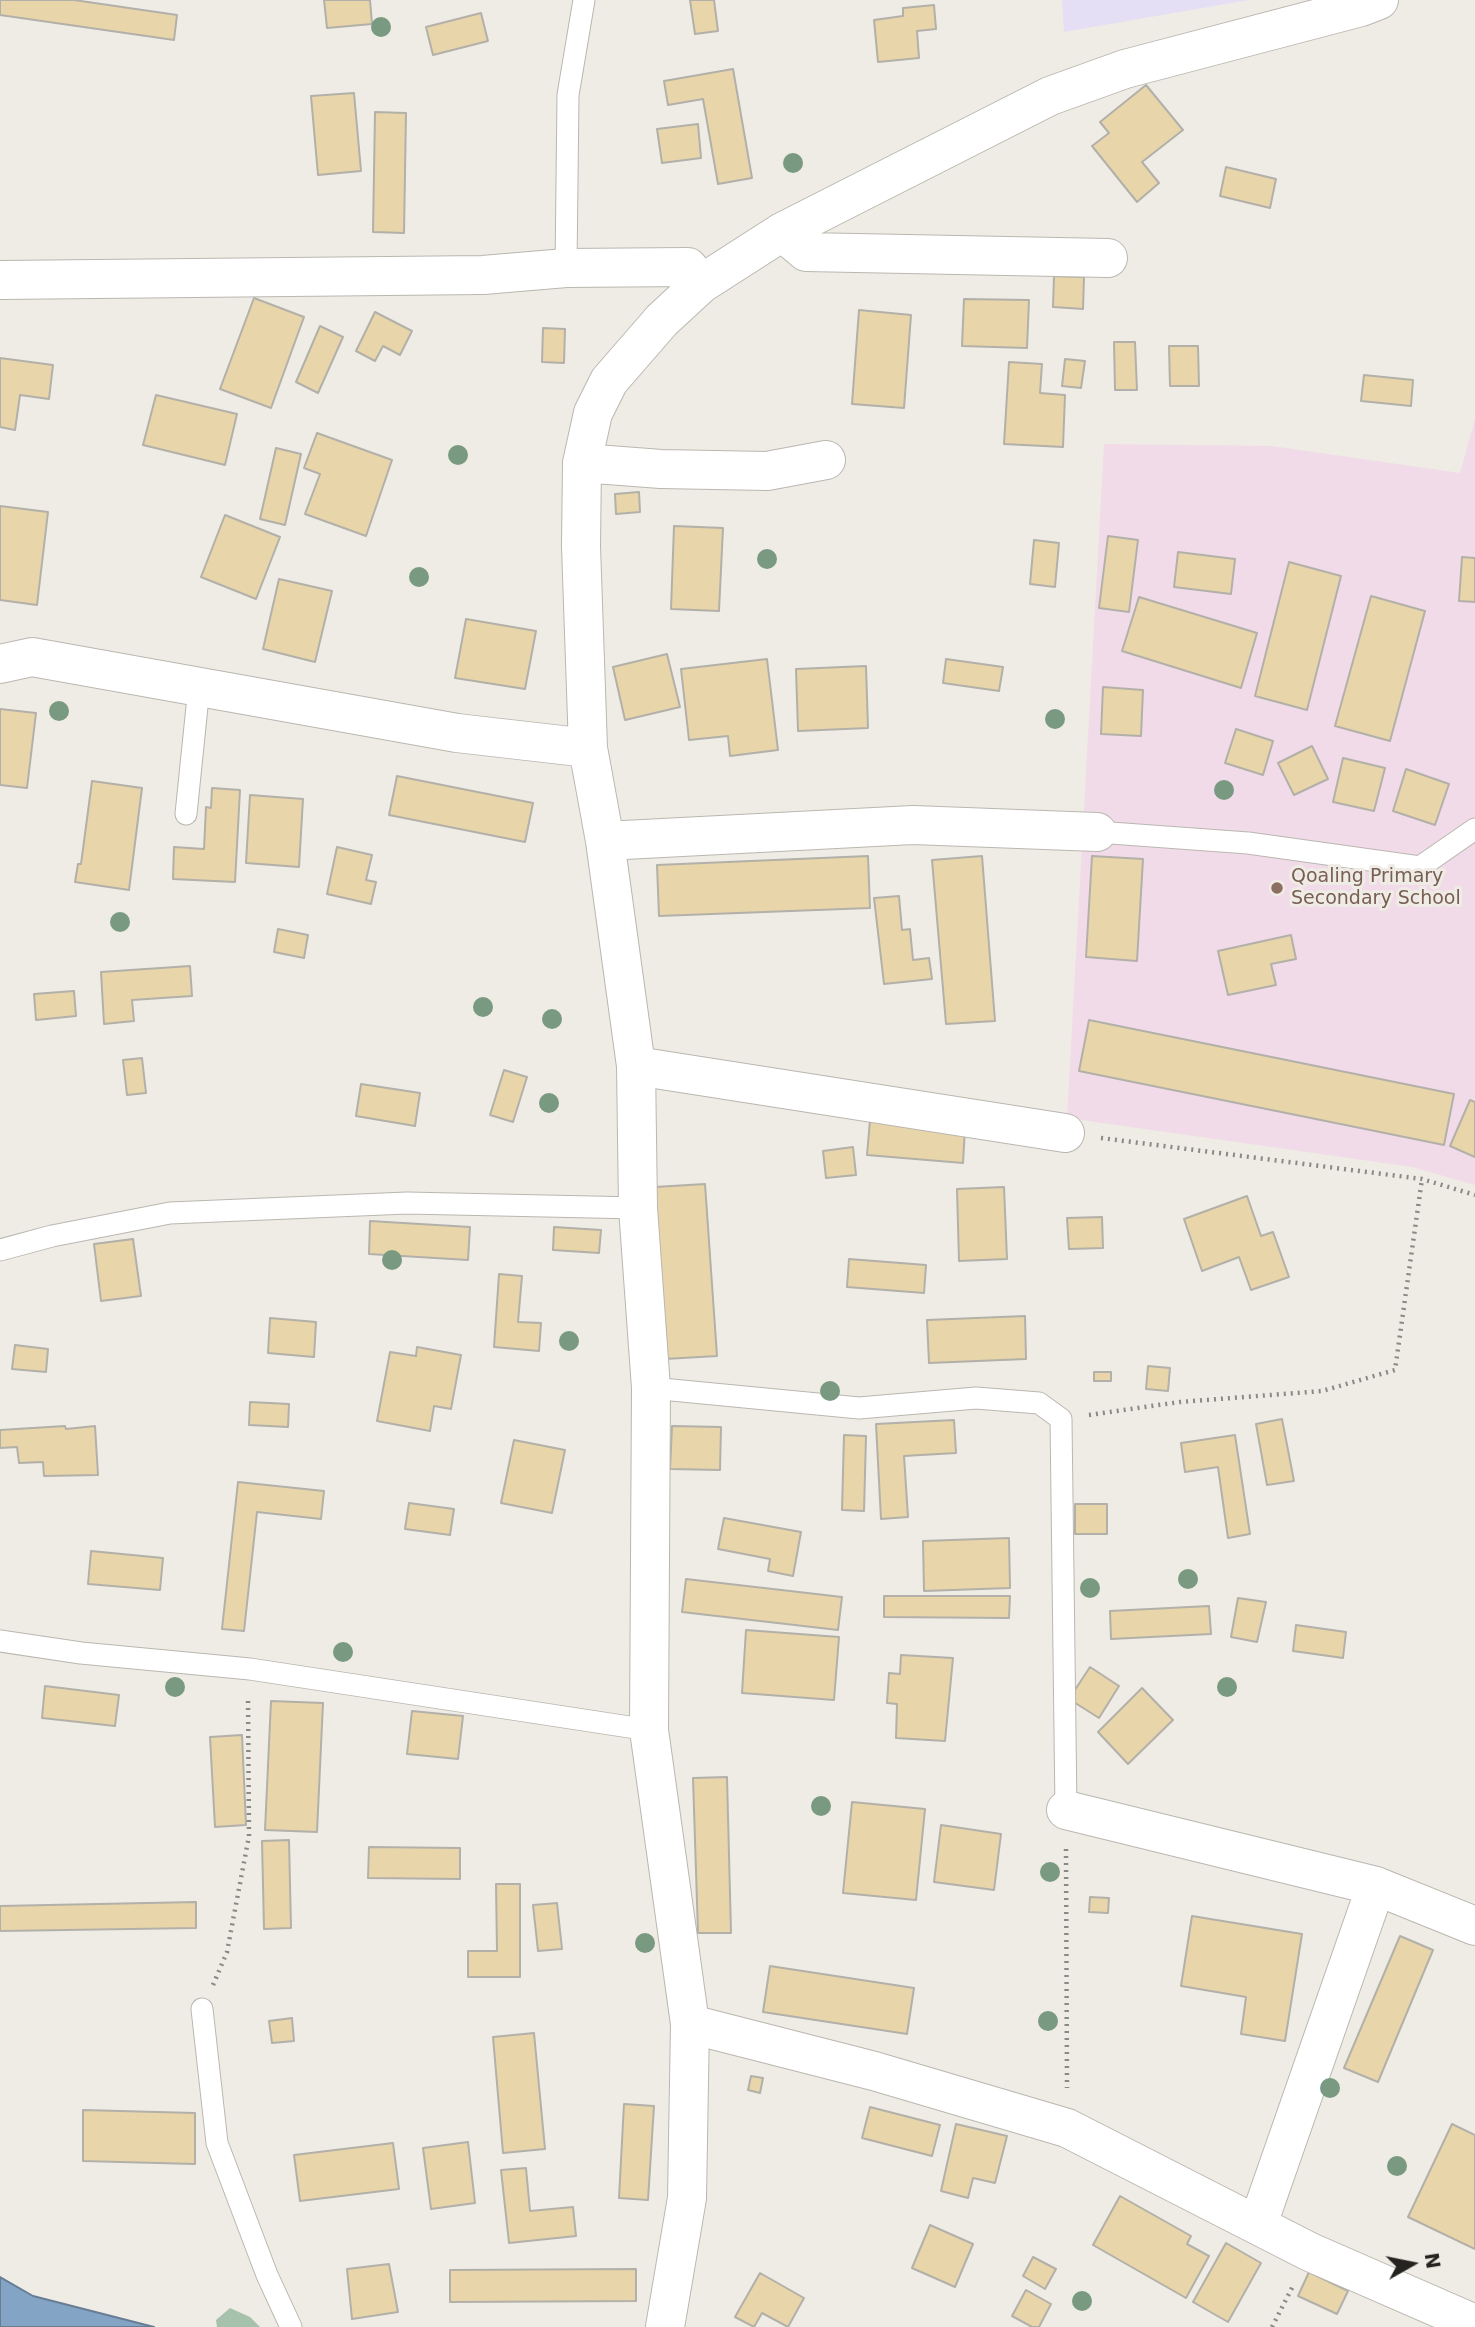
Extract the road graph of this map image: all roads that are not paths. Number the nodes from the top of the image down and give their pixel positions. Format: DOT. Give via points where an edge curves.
graph roads {
  1 [pos="584,0"];
  2 [pos="1378,0"];
  3 [pos="782,232"];
  4 [pos="1108,258"];
  5 [pos="566,268"];
  6 [pos="0,279"];
  7 [pos="701,284"];
  8 [pos="826,460"];
  9 [pos="582,463"];
  10 [pos="0,664"];
  11 [pos="199,687"];
  12 [pos="588,748"];
  13 [pos="186,814"];
  14 [pos="1475,830"];
  15 [pos="1097,832"];
  16 [pos="606,841"];
  17 [pos="636,1066"];
  18 [pos="1065,1133"];
  19 [pos="638,1208"];
  20 [pos="0,1250"];
  21 [pos="651,1388"];
  22 [pos="0,1641"];
  23 [pos="649,1730"];
  24 [pos="1066,1810"];
  25 [pos="1376,1886"];
  26 [pos="1475,1926"];
  27 [pos="202,2009"];
  28 [pos="690,2024"];
  29 [pos="1258,2224"];
  30 [pos="1475,2324"];
  31 [pos="291,2327"];
  32 [pos="665,2327"];
  1 -- 5 [label="lane" via="568,96"];
  2 -- 3 [label="street" via="1125,69 1050,96"];
  3 -- 4 [label="street" via="806,252"];
  3 -- 7 [label="street"];
  5 -- 6 [label="street" via="483,275"];
  5 -- 7 [label="street" via="688,267"];
  7 -- 9 [label="street" via="662,320 609,381 593,413"];
  8 -- 9 [label="street" via="767,471"];
  9 -- 12 [label="street"];
  10 -- 11 [label="street" via="32,657"];
  11 -- 12 [label="street" via="457,733"];
  11 -- 13 [label="lane"];
  12 -- 16 [label="street"];
  14 -- 15 [label="lane" via="1420,867 1248,844"];
  15 -- 16 [label="street" via="913,825"];
  16 -- 17 [label="street"];
  17 -- 18 [label="street"];
  17 -- 19 [label="street"];
  19 -- 20 [label="lane" via="407,1203 170,1213"];
  19 -- 21 [label="street"];
  21 -- 23 [label="street"];
  21 -- 24 [label="lane" via="859,1408 976,1398 1039,1403 1060,1419"];
  22 -- 23 [label="lane" via="250,1669"];
  23 -- 28 [label="street"];
  24 -- 25 [label="street"];
  25 -- 26 [label="street"];
  25 -- 29 [label="street"];
  27 -- 31 [label="lane" via="217,2143"];
  28 -- 29 [label="street" via="874,2071 1067,2128"];
  28 -- 32 [label="street" via="687,2199"];
  29 -- 30 [label="street" via="1310,2252"];
}
